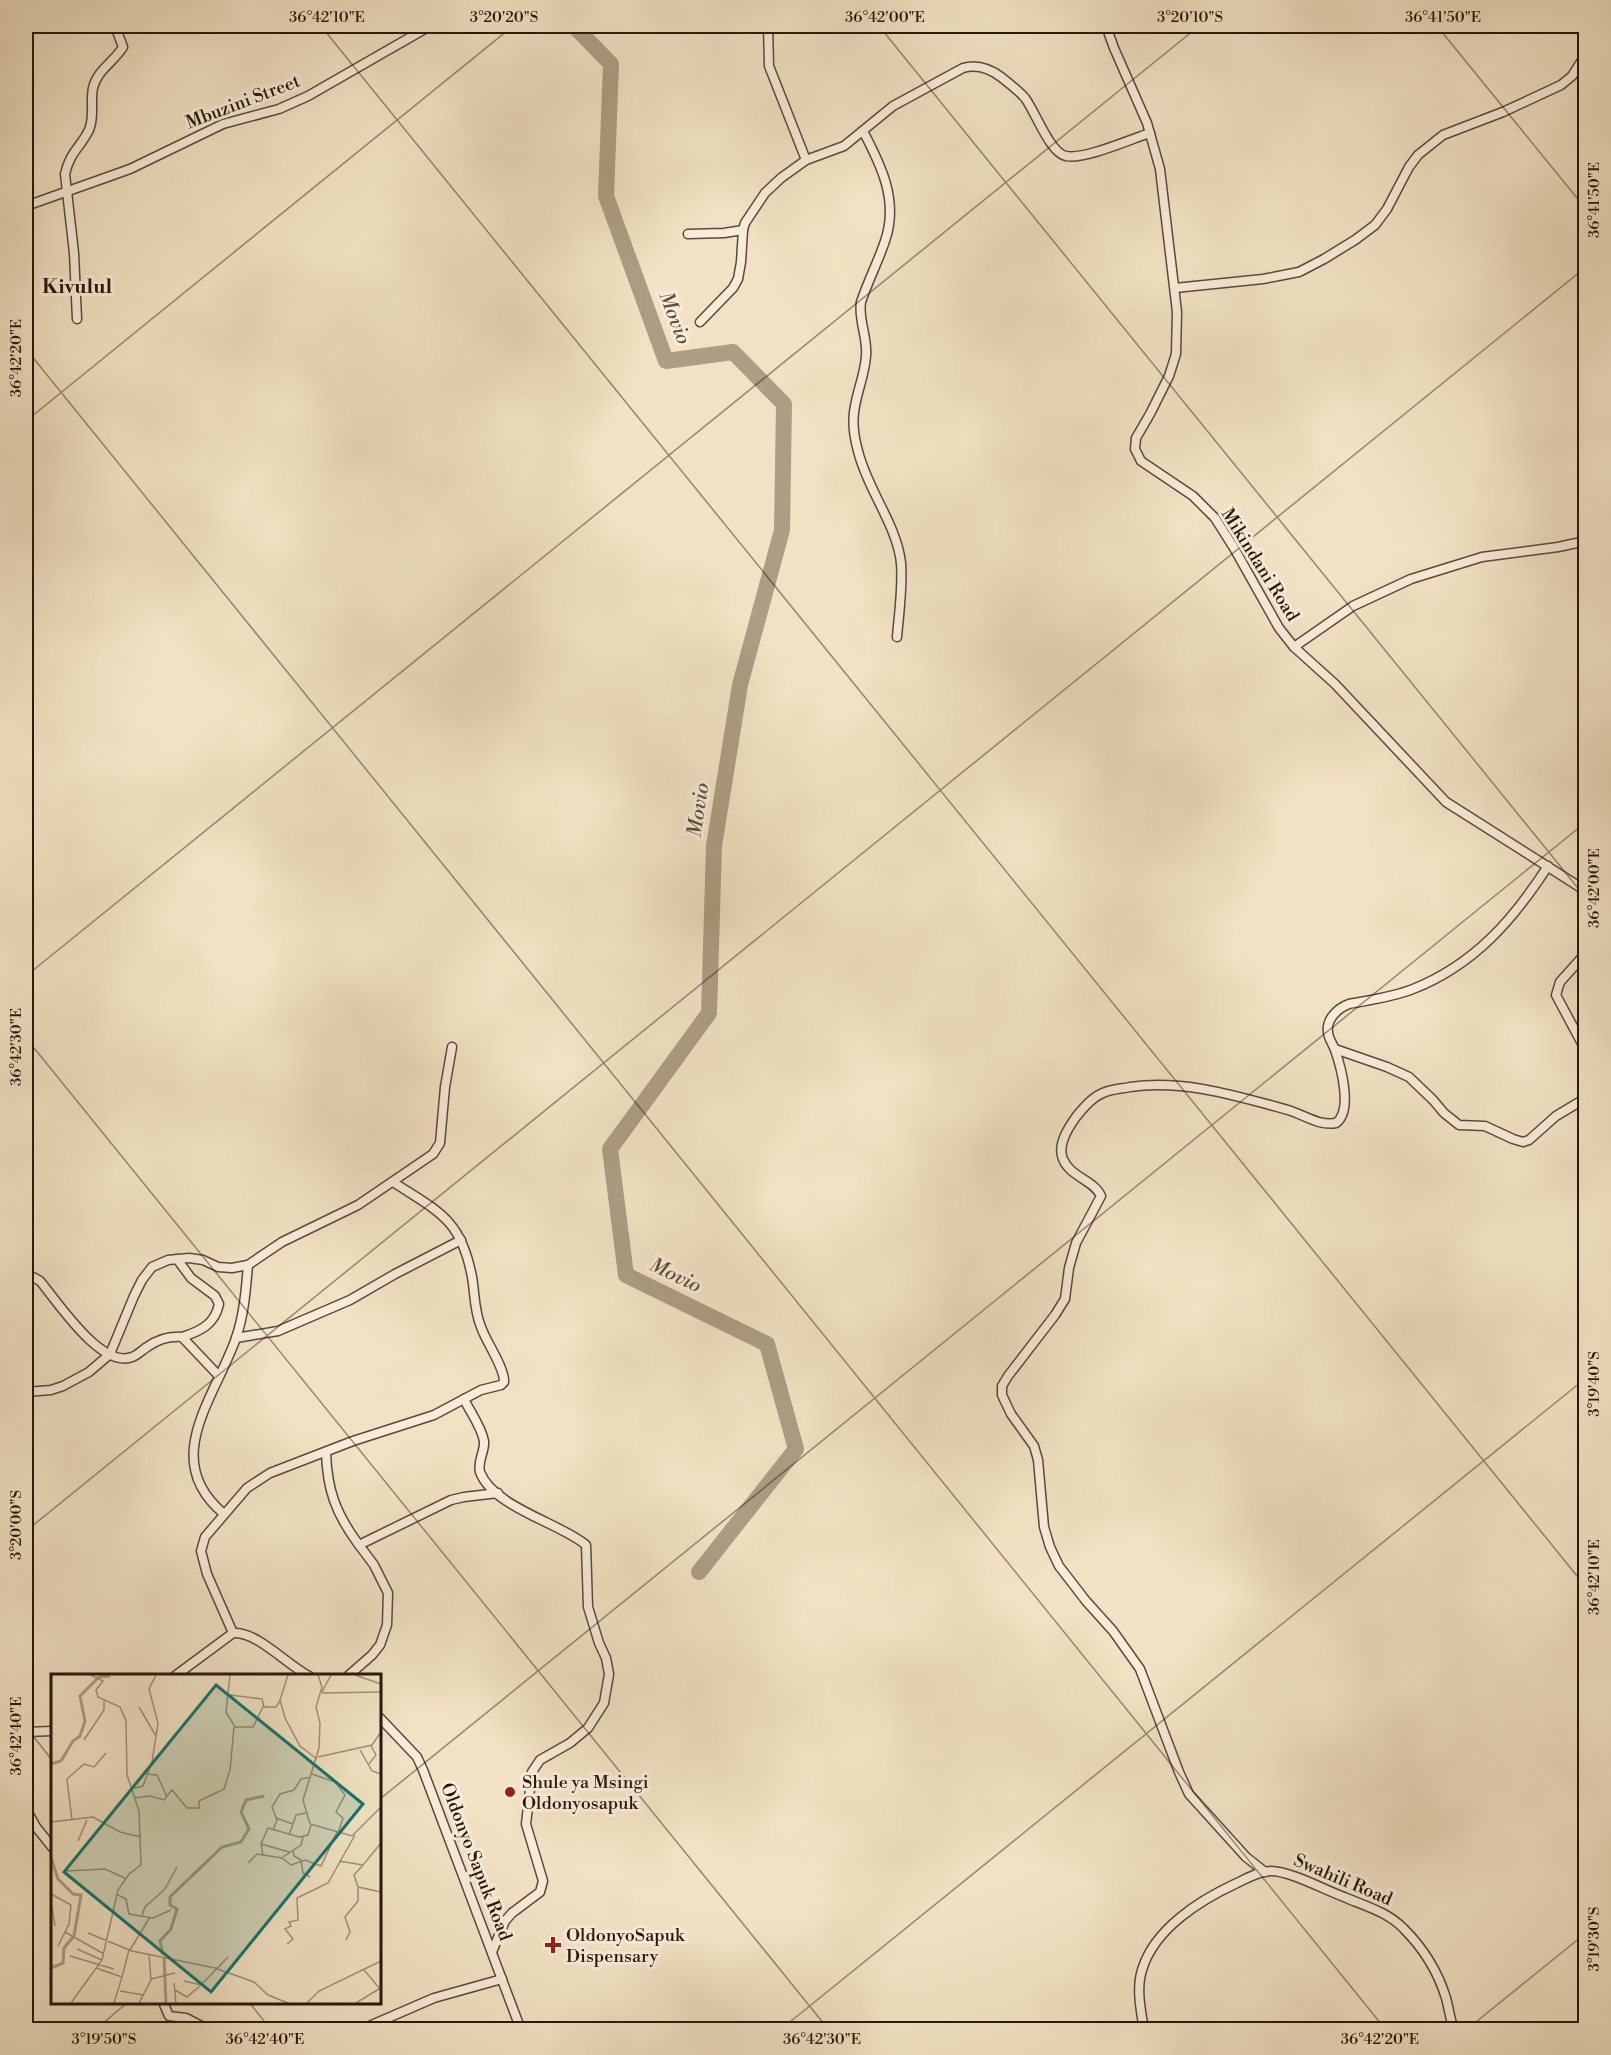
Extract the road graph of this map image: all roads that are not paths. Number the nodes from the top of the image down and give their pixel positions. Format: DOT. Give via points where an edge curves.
graph roads {
  1 [pos="115,26"];
  2 [pos="430,26"];
  3 [pos="768,26"];
  4 [pos="1106,26"];
  5 [pos="1586,54"];
  6 [pos="863,130"];
  7 [pos="1150,133"];
  8 [pos="806,160"];
  9 [pos="66,191"];
  10 [pos="26,206"];
  11 [pos="743,230"];
  12 [pos="688,234"];
  13 [pos="1175,288"];
  14 [pos="77,319"];
  15 [pos="700,322"];
  16 [pos="1586,541"];
  17 [pos="897,637"];
  18 [pos="1294,647"];
  19 [pos="1548,866"];
  20 [pos="1586,891"];
  21 [pos="1586,953"];
  22 [pos="452,1047"];
  23 [pos="1335,1049"];
  24 [pos="1586,1050"];
  25 [pos="1586,1098"];
  26 [pos="393,1182"];
  27 [pos="461,1239"];
  28 [pos="177,1259"];
  29 [pos="248,1265"];
  30 [pos="26,1278"];
  31 [pos="182,1337"];
  32 [pos="236,1338"];
  33 [pos="110,1354"];
  34 [pos="218,1375"];
  35 [pos="26,1392"];
  36 [pos="464,1399"];
  37 [pos="326,1452"];
  38 [pos="498,1493"];
  39 [pos="224,1514"];
  40 [pos="359,1545"];
  41 [pos="233,1633"];
  42 [pos="178,1674"];
  43 [pos="305,1674"];
  44 [pos="350,1674"];
  45 [pos="381,1719"];
  46 [pos="51,1731"];
  47 [pos="26,1732"];
  48 [pos="26,1809"];
  49 [pos="51,1846"];
  50 [pos="1265,1872"];
  51 [pos="492,1952"];
  52 [pos="502,1979"];
  53 [pos="164,2004"];
  54 [pos="209,2030"];
  55 [pos="360,2030"];
  56 [pos="521,2030"];
  57 [pos="1144,2030"];
  58 [pos="1454,2030"];
  1 -- 9 [label="street" via="123,47 97,77 93,119 68,162"];
  2 -- 9 [label="street, Mbuzini Street" via="308,96 279,109 223,124 130,169"];
  3 -- 8 [label="street" via="769,66"];
  4 -- 7 [label="street, Mikindani Road"];
  5 -- 13 [label="street" via="1572,76 1560,85 1430,144 1409,167 1375,225 1332,254 1299,272"];
  6 -- 7 [label="street" via="911,95 973,65 998,75 1019,91 1051,146 1064,156 1089,154"];
  6 -- 8 [label="street" via="844,146"];
  6 -- 17 [label="street" via="879,161 891,208 886,240 861,302 866,357 854,408 854,427 864,473 892,532 901,562"];
  7 -- 13 [label="street, Mikindani Road" via="1160,169"];
  8 -- 11 [label="street" via="765,194"];
  9 -- 10 [label="street, Mbuzini Street"];
  9 -- 14 [label="street"];
  11 -- 12 [label="street"];
  11 -- 15 [label="street" via="738,279"];
  13 -- 18 [label="street, Mikindani Road" via="1176,354 1169,376 1136,438 1135,449 1141,460 1193,496 1215,518"];
  16 -- 18 [label="street" via="1482,556 1411,579 1353,606"];
  18 -- 19 [label="street, Mikindani Road" via="1350,699 1446,802"];
  19 -- 20 [label="street, Mikindani Road"];
  19 -- 23 [label="street" via="1516,913 1459,965 1411,990 1340,1008 1330,1021 1328,1032"];
  21 -- 24 [label="street" via="1560,981 1556,995"];
  22 -- 26 [label="street" via="440,1143 433,1154"];
  23 -- 25 [label="street" via="1409,1077 1459,1125 1485,1126 1523,1142"];
  23 -- 50 [label="street" via="1345,1095 1343,1114 1336,1123 1320,1123 1248,1099 1164,1084 1110,1091 1091,1100 1065,1136 1062,1158 1101,1196 1076,1243 1065,1299 1002,1386 1005,1404 1034,1446 1044,1527 1059,1566 1140,1669 1190,1794 1246,1857"];
  26 -- 27 [label="street" via="446,1217"];
  26 -- 29 [label="street" via="358,1205 282,1242"];
  27 -- 32 [label="street" via="350,1300 278,1331"];
  27 -- 36 [label="street" via="481,1328 505,1379 501,1385"];
  28 -- 29 [label="street" via="203,1260 218,1267"];
  28 -- 31 [label="street" via="219,1304 208,1324"];
  28 -- 33 [label="street" via="152,1267 142,1280"];
  29 -- 32 [label="street"];
  30 -- 33 [label="street" via="40,1281 84,1335"];
  31 -- 33 [label="street" via="156,1342 130,1358"];
  31 -- 34 [label="street"];
  32 -- 34 [label="street"];
  33 -- 35 [label="street" via="63,1386"];
  34 -- 39 [label="street" via="195,1434 193,1462 205,1495"];
  36 -- 37 [label="street" via="434,1414"];
  36 -- 38 [label="street" via="484,1442 481,1473"];
  37 -- 39 [label="street" via="264,1477 247,1488"];
  37 -- 40 [label="street" via="326,1471 337,1512"];
  38 -- 40 [label="street" via="451,1500"];
  38 -- 51 [label="street" via="521,1511 586,1545 588,1607 609,1674 604,1703 588,1728 540,1760 532,1772 526,1824 542,1887 505,1921"];
  39 -- 41 [label="street" via="205,1537 201,1551"];
  40 -- 44 [label="street" via="388,1593 387,1625 376,1650"];
  41 -- 42 [label="street"];
  41 -- 43 [label="street" via="254,1638"];
  45 -- 51 [label="street, Oldonyo Sapuk Road" via="417,1757"];
  46 -- 47 [label="street"];
  48 -- 49 [label="street"];
  50 -- 57 [label="street, Swahili Road" via="1195,1905 1154,1947 1142,1971 1140,2002"];
  50 -- 58 [label="street, Swahili Road" via="1291,1875 1387,1914 1403,1927 1434,1966"];
  51 -- 52 [label="street, Oldonyo Sapuk Road"];
  52 -- 55 [label="street" via="434,1998"];
  52 -- 56 [label="street, Oldonyo Sapuk Road"];
  53 -- 54 [label="street" via="169,2016 186,2018"];
}
